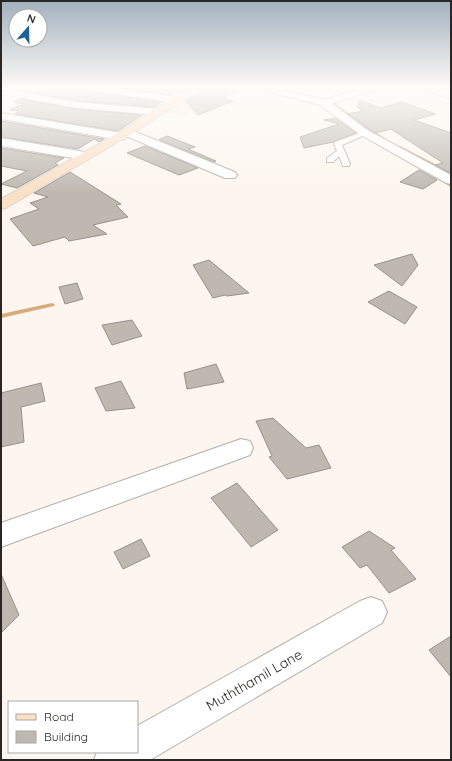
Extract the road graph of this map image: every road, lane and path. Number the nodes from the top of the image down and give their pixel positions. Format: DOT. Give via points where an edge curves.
graph roads {
  1 [pos="52,124"];
  2 [pos="140,124"];
  3 [pos="352,124"];
  4 [pos="365,133"];
  5 [pos="124,134"];
  6 [pos="1,142"];
  7 [pos="340,152"];
  8 [pos="85,156"];
  9 [pos="330,160"];
  10 [pos="346,164"];
  11 [pos="230,175"];
  12 [pos="451,180"];
  13 [pos="1,205"];
  14 [pos="241,448"];
  15 [pos="1,535"];
  16 [pos="371,612"];
  17 [pos="138,746"];
  18 [pos="126,753"];
  19 [pos="113,760"];
  1 -- 5 [label="street"];
  2 -- 5 [label="main road"];
  3 -- 4 [label="street"];
  4 -- 7 [label="lane" via="338,144"];
  4 -- 12 [label="street"];
  5 -- 8 [label="main road"];
  5 -- 11 [label="street"];
  6 -- 8 [label="street"];
  7 -- 9 [label="lane"];
  7 -- 10 [label="lane"];
  8 -- 13 [label="main road"];
  14 -- 15 [label="street"];
  16 -- 17 [label="street, Muththamil Lane"];
  18 -- 19 [label="street"];
}
